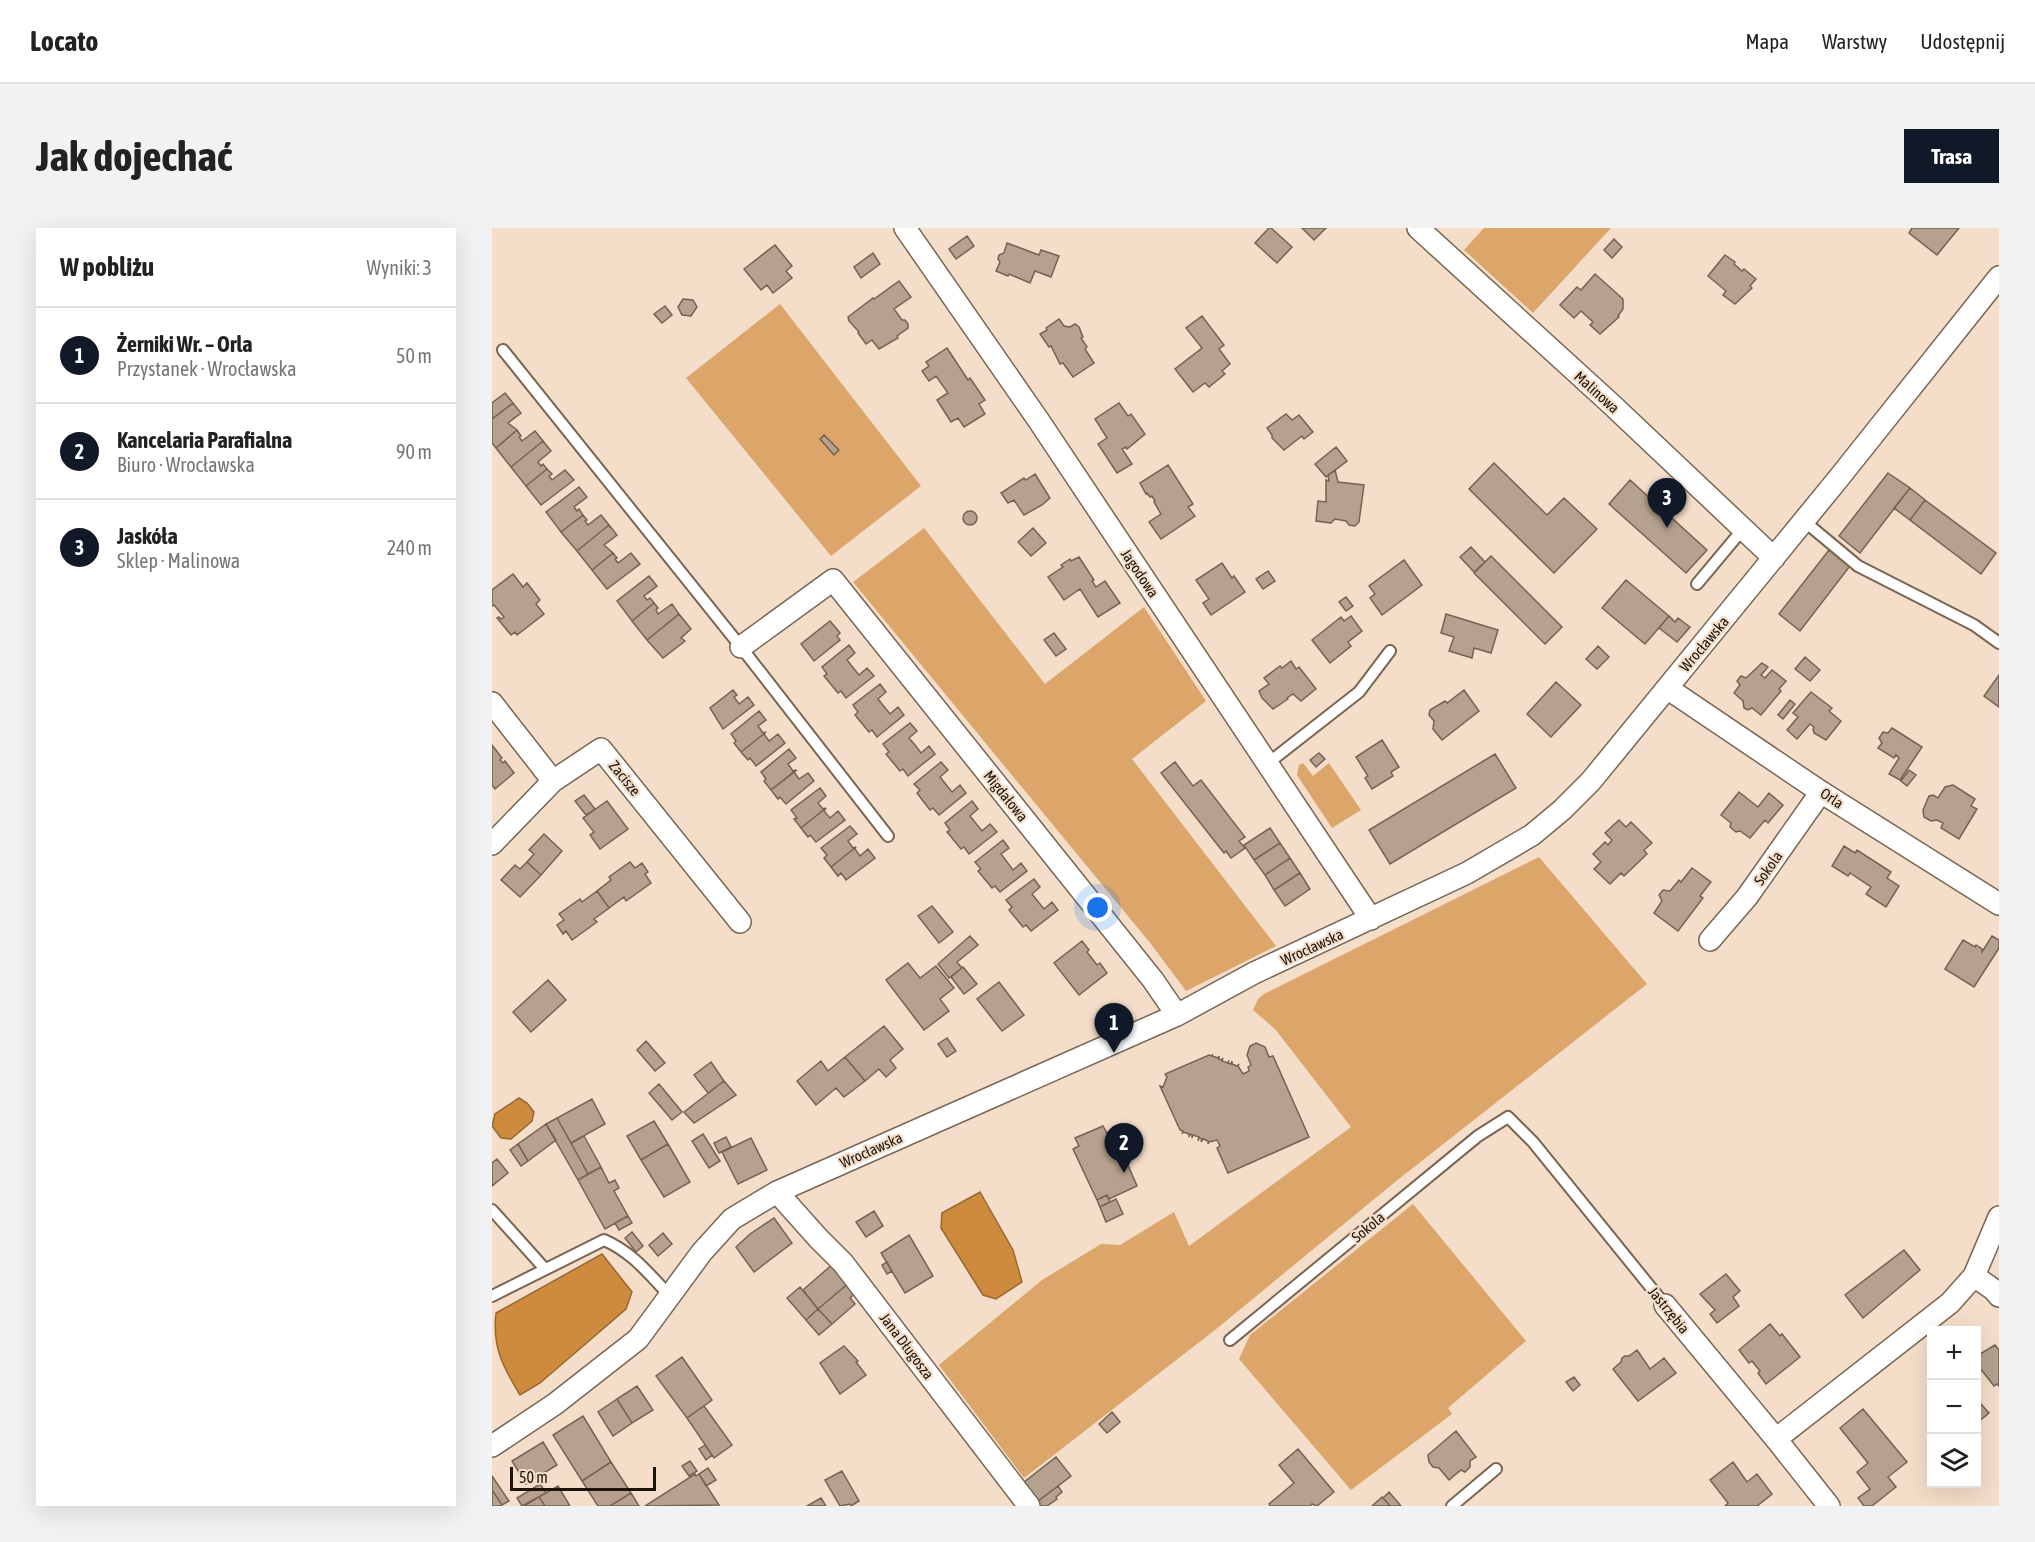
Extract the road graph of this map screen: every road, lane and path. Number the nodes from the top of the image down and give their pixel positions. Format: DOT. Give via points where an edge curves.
graph roads {
  1 [pos="905,228"];
  2 [pos="1418,228"];
  3 [pos="1999,277"];
  4 [pos="503,350"];
  5 [pos="1804,521"];
  6 [pos="1743,529"];
  7 [pos="1774,558"];
  8 [pos="1697,584"];
  9 [pos="1999,643"];
  10 [pos="741,647"];
  11 [pos="1390,651"];
  12 [pos="1667,688"];
  13 [pos="492,703"];
  14 [pos="1267,764"];
  15 [pos="553,781"];
  16 [pos="1821,792"];
  17 [pos="888,836"];
  18 [pos="492,844"];
  19 [pos="1999,904"];
  20 [pos="1371,920"];
  21 [pos="740,922"];
  22 [pos="1710,940"];
  23 [pos="1176,1015"];
  24 [pos="1508,1117"];
  25 [pos="777,1192"];
  26 [pos="492,1210"];
  27 [pos="1999,1217"];
  28 [pos="545,1269"];
  29 [pos="1974,1276"];
  30 [pos="492,1296"];
  31 [pos="670,1296"];
  32 [pos="1999,1296"];
  33 [pos="1665,1305"];
  34 [pos="1230,1340"];
  35 [pos="1776,1438"];
  36 [pos="492,1446"];
  37 [pos="1496,1469"];
  38 [pos="1029,1506"];
  39 [pos="1452,1506"];
  40 [pos="1828,1506"];
  1 -- 14 [label="street, Jagodowa" via="1039,421"];
  2 -- 6 [label="street, Malinowa"];
  3 -- 5 [label="street, Wrocławska"];
  4 -- 10 [label="lane"];
  5 -- 7 [label="street, Wrocławska"];
  5 -- 9 [label="lane" via="1858,566 1974,625"];
  6 -- 7 [label="street, Malinowa"];
  6 -- 8 [label="lane"];
  7 -- 12 [label="street, Wrocławska"];
  10 -- 17 [label="lane"];
  10 -- 23 [label="street, Migdałowa" via="833,580 1153,980"];
  11 -- 14 [label="lane" via="1359,692"];
  12 -- 16 [label="street, Orla"];
  12 -- 20 [label="street, Wrocławska" via="1591,781 1532,835 1467,873"];
  13 -- 15 [label="street"];
  14 -- 20 [label="street, Jagodowa"];
  15 -- 18 [label="street, Zacisze"];
  15 -- 21 [label="street, Zacisze" via="601,749"];
  16 -- 19 [label="street, Orla"];
  16 -- 22 [label="street, Sokola" via="1748,897"];
  20 -- 23 [label="street, Wrocławska"];
  23 -- 25 [label="street, Wrocławska"];
  24 -- 33 [label="lane, Jastrzębia" via="1533,1142"];
  24 -- 34 [label="lane, Sokola" via="1478,1136"];
  25 -- 31 [label="street, Wrocławska" via="732,1219"];
  25 -- 38 [label="street, Jana Długosza" via="843,1263"];
  26 -- 28 [label="lane"];
  27 -- 29 [label="street"];
  28 -- 30 [label="lane"];
  28 -- 31 [label="lane" via="604,1240 637,1260"];
  29 -- 32 [label="street"];
  29 -- 35 [label="street" via="1950,1303"];
  31 -- 36 [label="street, Wrocławska" via="638,1338 555,1404"];
  33 -- 35 [label="street, Jastrzębia"];
  35 -- 40 [label="street, Jastrzębia"];
  37 -- 39 [label="lane"];
}
